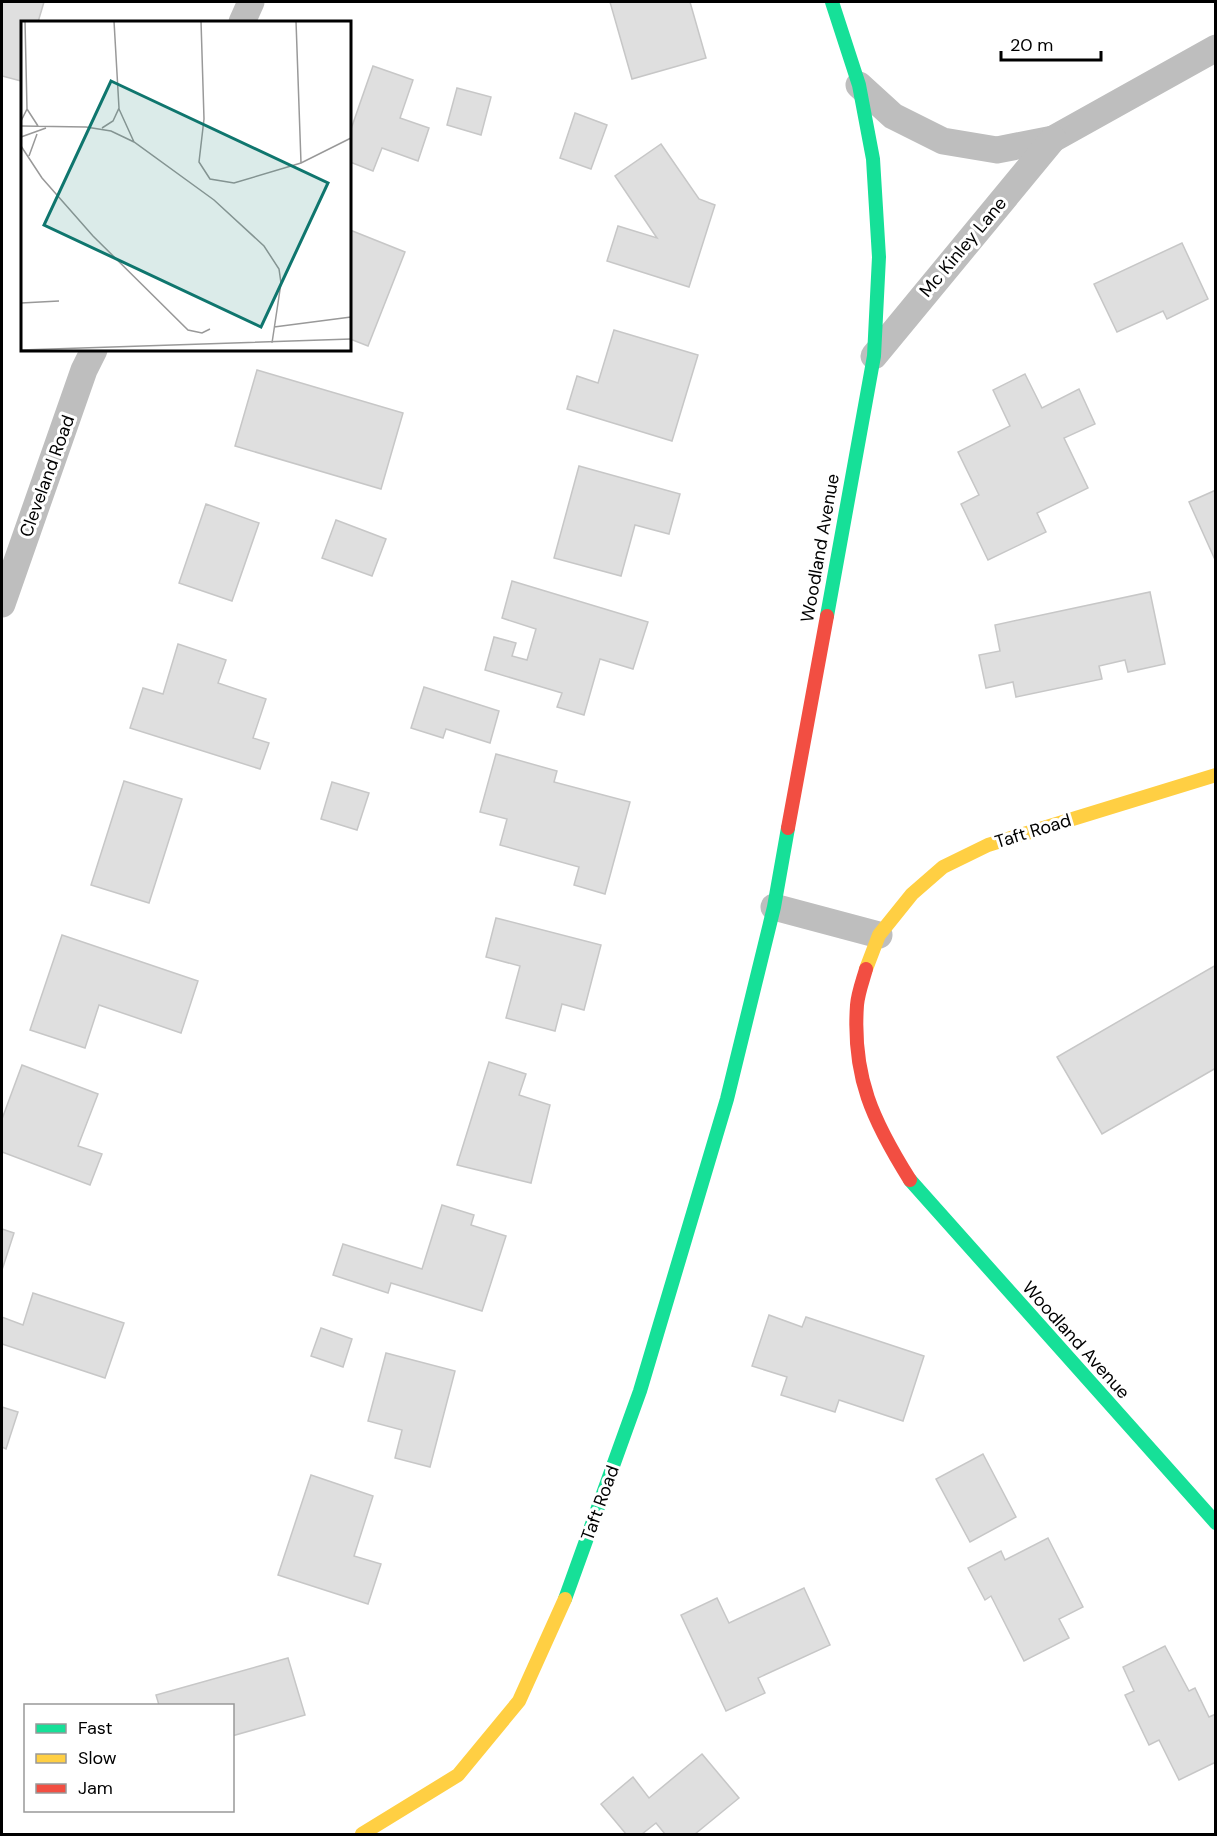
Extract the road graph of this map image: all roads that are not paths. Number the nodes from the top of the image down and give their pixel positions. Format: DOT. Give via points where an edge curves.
graph roads {
  1 [pos="251,2"];
  2 [pos="832,2"];
  3 [pos="242,21"];
  4 [pos="1215,48"];
  5 [pos="859,85"];
  6 [pos="1053,139"];
  7 [pos="94,351"];
  8 [pos="874,356"];
  9 [pos="2,604"];
  10 [pos="1215,775"];
  11 [pos="774,906"];
  12 [pos="879,935"];
  13 [pos="727,1099"];
  14 [pos="910,1180"];
  15 [pos="1215,1523"];
  16 [pos="362,1834"];
  1 -- 3 [label="street"];
  2 -- 5 [label="street, Woodland Avenue"];
  4 -- 6 [label="street, Mc Kinley Lane"];
  5 -- 6 [label="street, Mc Kinley Lane" via="893,116 944,141 998,150"];
  5 -- 8 [label="street, Woodland Avenue" via="873,159 879,257"];
  6 -- 8 [label="street, Mc Kinley Lane"];
  7 -- 9 [label="street, Cleveland Road"];
  8 -- 11 [label="street, Woodland Avenue"];
  10 -- 12 [label="street, Taft Road" via="988,845 943,867 912,894"];
  11 -- 12 [label="street"];
  11 -- 13 [label="street, Woodland Avenue"];
  12 -- 14 [label="street, Taft Road" via="857,1003 857,1054 870,1107 884,1139"];
  13 -- 16 [label="street, Taft Road" via="639,1391 568,1593 519,1701 458,1775"];
  14 -- 15 [label="street, Woodland Avenue"];
}
